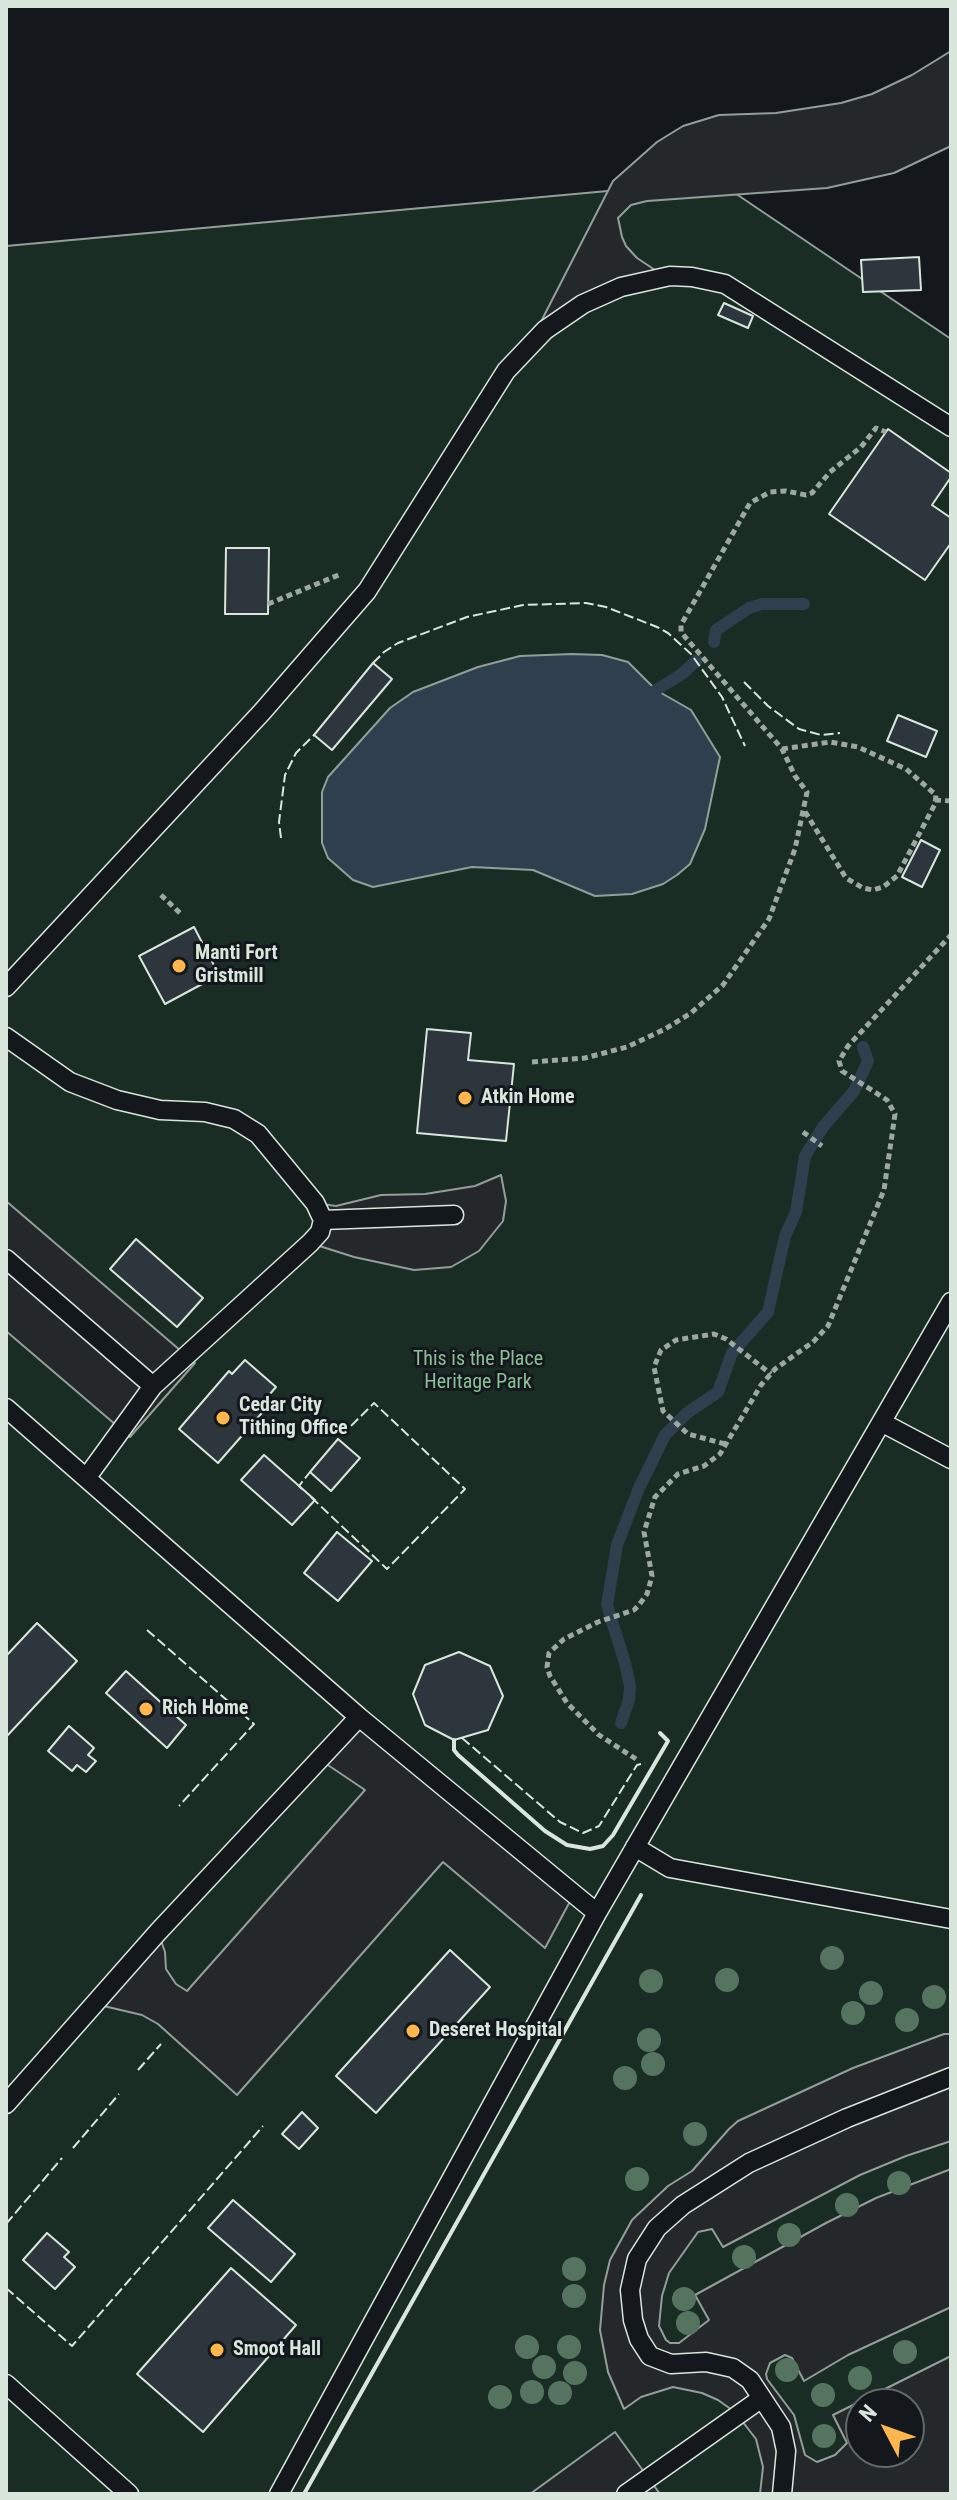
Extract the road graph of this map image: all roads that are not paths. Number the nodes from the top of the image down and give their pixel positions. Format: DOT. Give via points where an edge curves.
graph roads {
  1 [pos="951,427"];
  2 [pos="6,987"];
  3 [pos="6,1037"];
  4 [pos="454,1215"];
  5 [pos="323,1220"];
  6 [pos="6,1259"];
  7 [pos="951,1302"];
  8 [pos="153,1386"];
  9 [pos="6,1408"];
  10 [pos="883,1423"];
  11 [pos="951,1459"];
  12 [pos="87,1477"];
  13 [pos="359,1717"];
  14 [pos="635,1847"];
  15 [pos="597,1913"];
  16 [pos="951,1919"];
  17 [pos="951,2077"];
  18 [pos="6,2104"];
  19 [pos="6,2384"];
  20 [pos="762,2398"];
  21 [pos="129,2494"];
  22 [pos="279,2494"];
  23 [pos="626,2494"];
  24 [pos="782,2494"];
  1 -- 2 [label="lane" via="725,284 692,277 645,280 583,304 560,318 506,371 367,591"];
  3 -- 5 [label="lane" via="70,1082 117,1100 234,1119 258,1134"];
  4 -- 5 [label="lane"];
  5 -- 8 [label="lane" via="310,1243"];
  6 -- 8 [label="lane"];
  7 -- 10 [label="lane"];
  8 -- 12 [label="lane"];
  9 -- 12 [label="lane"];
  10 -- 11 [label="lane"];
  10 -- 14 [label="lane"];
  12 -- 13 [label="lane"];
  13 -- 15 [label="lane"];
  13 -- 18 [label="lane"];
  14 -- 15 [label="lane"];
  14 -- 16 [label="lane" via="670,1868"];
  15 -- 22 [label="lane"];
  17 -- 20 [label="lane" via="749,2163 683,2205 657,2228 637,2259 630,2290 633,2320 650,2356 671,2364 706,2362 733,2368"];
  19 -- 21 [label="lane"];
  20 -- 23 [label="lane"];
  20 -- 24 [label="lane" via="781,2427 786,2451"];
}
